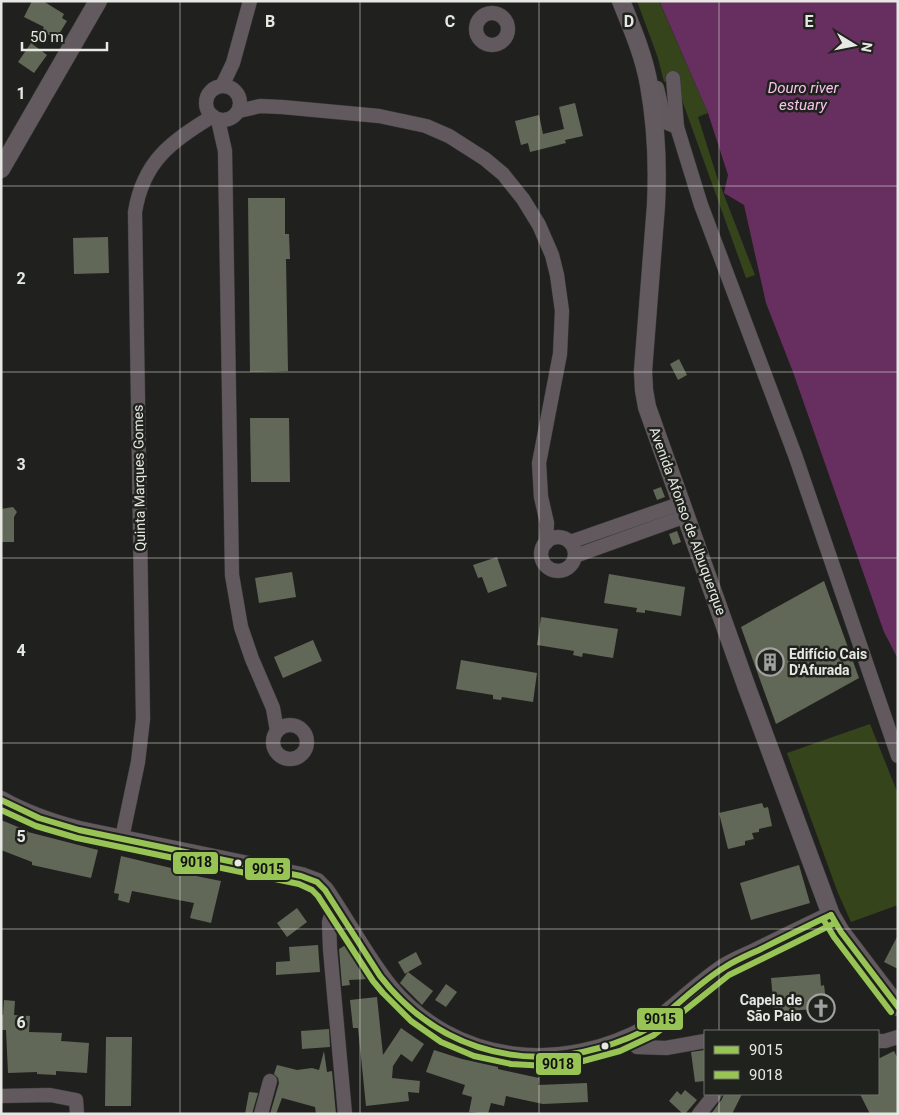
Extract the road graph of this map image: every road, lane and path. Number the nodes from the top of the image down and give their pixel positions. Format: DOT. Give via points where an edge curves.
graph roads {
  1 [pos="98,1"];
  2 [pos="250,1"];
  3 [pos="621,1"];
  4 [pos="653,71"];
  5 [pos="673,78"];
  6 [pos="231,90"];
  7 [pos="260,106"];
  8 [pos="222,115"];
  9 [pos="677,127"];
  10 [pos="1,169"];
  11 [pos="684,509"];
  12 [pos="547,524"];
  13 [pos="546,543"];
  14 [pos="569,545"];
  15 [pos="283,728"];
  16 [pos="898,756"];
  17 [pos="1,800"];
  18 [pos="122,838"];
  19 [pos="334,905"];
  20 [pos="831,915"];
  21 [pos="898,1007"];
  22 [pos="898,1037"];
  23 [pos="629,1038"];
  24 [pos="704,1040"];
  25 [pos="879,1040"];
  26 [pos="270,1081"];
  27 [pos="714,1095"];
  28 [pos="1,1096"];
  29 [pos="77,1114"];
  30 [pos="261,1114"];
  31 [pos="345,1114"];
  32 [pos="699,1114"];
  1 -- 10 [label="main road"];
  2 -- 6 [label="street" via="233,63"];
  3 -- 11 [label="main road, Avenida Afonso de Albuquerque" via="649,84 655,124 657,180 644,390 647,407"];
  4 -- 9 [label="street" via="665,122"];
  5 -- 9 [label="street"];
  6 -- 7 [label="street"];
  6 -- 8 [label="street" via="240,100"];
  6 -- 8 [label="street, Quinta Marques Gomes" via="217,88 209,94 206,104"];
  7 -- 8 [label="street"];
  7 -- 12 [label="street" via="378,116 426,126 485,159 503,174 523,199 552,255 562,311 560,354 539,463 540,497"];
  8 -- 15 [label="street" via="232,575 244,639"];
  8 -- 18 [label="street, Quinta Marques Gomes" via="185,133 164,150 147,172 135,212 142,720 137,771"];
  9 -- 16 [label="street" via="701,205 795,455"];
  11 -- 14 [label="street"];
  11 -- 20 [label="main road, Avenida Afonso de Albuquerque"];
  12 -- 13 [label="street"];
  12 -- 14 [label="street"];
  13 -- 14 [label="street" via="550,539"];
  13 -- 14 [label="street" via="542,553 544,563 558,571 571,564"];
  17 -- 18 [label="main road" via="55,823"];
  18 -- 19 [label="main road" via="307,877 321,885"];
  19 -- 23 [label="main road" via="390,988 420,1017 443,1033 492,1052 547,1058 596,1051"];
  19 -- 31 [label="street" via="329,922 330,948"];
  20 -- 21 [label="main road, Avenida Afonso de Albuquerque"];
  20 -- 23 [label="main road" via="722,968 652,1026"];
  22 -- 25 [label="street"];
  23 -- 24 [label="street" via="637,1046 666,1048"];
  26 -- 30 [label="street"];
  27 -- 32 [label="street"];
  28 -- 29 [label="street" via="50,1095 76,1100"];
}
